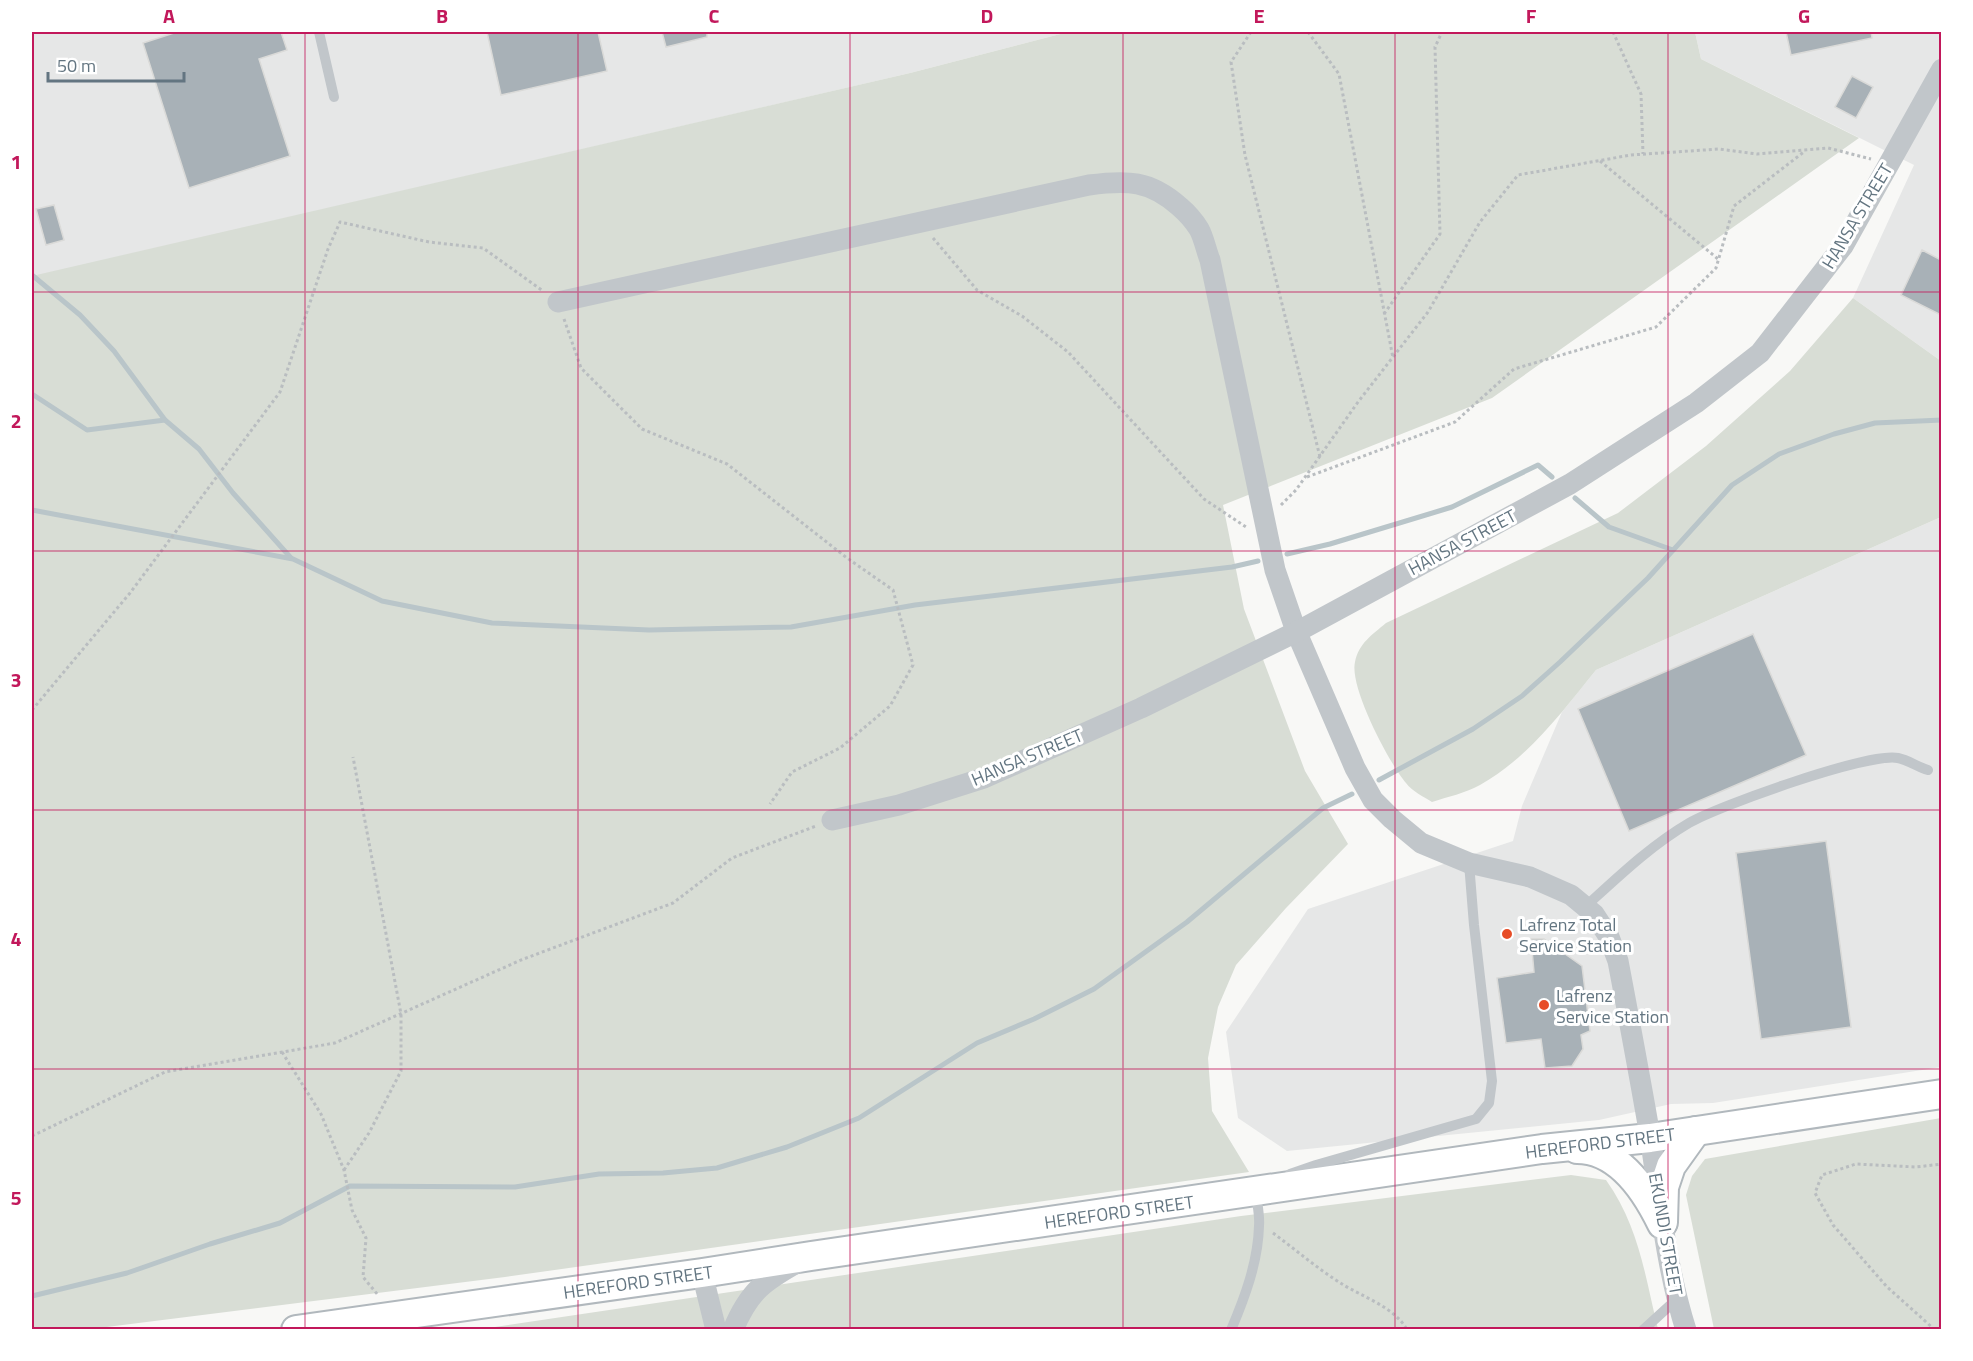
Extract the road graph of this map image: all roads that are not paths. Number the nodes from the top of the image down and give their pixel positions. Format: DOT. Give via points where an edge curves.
graph roads {
  1 [pos="319,32"];
  2 [pos="1941,69"];
  3 [pos="334,97"];
  4 [pos="558,302"];
  5 [pos="1296,631"];
  6 [pos="1928,770"];
  7 [pos="832,820"];
  8 [pos="1469,863"];
  9 [pos="1585,907"];
  10 [pos="1941,1094"];
  11 [pos="1696,1131"];
  12 [pos="1650,1138"];
  13 [pos="1542,1149"];
  14 [pos="1256,1192"];
  15 [pos="1662,1224"];
  16 [pos="811,1256"];
  17 [pos="702,1273"];
  18 [pos="1677,1299"];
  19 [pos="397,1322"];
  20 [pos="296,1329"];
  21 [pos="716,1329"];
  22 [pos="734,1329"];
  23 [pos="1231,1329"];
  24 [pos="1643,1329"];
  25 [pos="1686,1329"];
  1 -- 3 [label="lane"];
  2 -- 5 [label="street, HANSA STREET" via="1843,246 1760,352 1706,396 1570,484"];
  4 -- 5 [label="street, EKUNDI STREET" via="1089,185 1132,182 1151,187 1187,214 1198,228 1210,260 1275,570"];
  5 -- 7 [label="street, HANSA STREET" via="1141,708 984,778 899,805"];
  5 -- 8 [label="street, EKUNDI STREET" via="1355,768 1373,800 1421,843"];
  6 -- 9 [label="lane" via="1897,758 1865,762 1721,807 1643,855"];
  8 -- 9 [label="street, EKUNDI STREET" via="1530,877 1571,895"];
  8 -- 14 [label="lane" via="1492,1081 1489,1103 1476,1119 1316,1165"];
  9 -- 12 [label="street, EKUNDI STREET" via="1609,937 1618,961"];
  10 -- 11 [label="main road, HEREFORD STREET"];
  11 -- 12 [label="main road, HEREFORD STREET"];
  11 -- 15 [label="main road" via="1671,1166 1664,1187"];
  12 -- 13 [label="main road, HEREFORD STREET"];
  12 -- 15 [label="street, EKUNDI STREET"];
  13 -- 14 [label="main road, HEREFORD STREET"];
  13 -- 15 [label="main road" via="1587,1149 1608,1157 1649,1196"];
  14 -- 16 [label="main road, HEREFORD STREET"];
  14 -- 23 [label="lane" via="1260,1224 1257,1251"];
  15 -- 18 [label="street, EKUNDI STREET"];
  16 -- 17 [label="main road, HEREFORD STREET"];
  16 -- 22 [label="street" via="759,1287 744,1304"];
  17 -- 19 [label="main road, HEREFORD STREET"];
  17 -- 21 [label="street"];
  18 -- 24 [label="lane"];
  18 -- 25 [label="street, EKUNDI STREET"];
  19 -- 20 [label="main road, HEREFORD STREET"];
}
